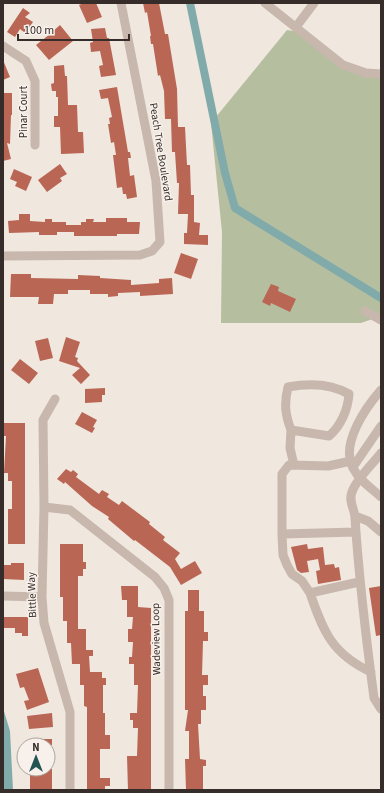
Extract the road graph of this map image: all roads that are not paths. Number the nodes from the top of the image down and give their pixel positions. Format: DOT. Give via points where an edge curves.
graph roads {
  1 [pos="121,3"];
  2 [pos="265,3"];
  3 [pos="314,3"];
  4 [pos="296,27"];
  5 [pos="3,46"];
  6 [pos="381,74"];
  7 [pos="35,145"];
  8 [pos="3,256"];
  9 [pos="365,311"];
  10 [pos="381,320"];
  11 [pos="381,390"];
  12 [pos="55,399"];
  13 [pos="381,426"];
  14 [pos="291,430"];
  15 [pos="381,453"];
  16 [pos="352,464"];
  17 [pos="294,465"];
  18 [pos="361,479"];
  19 [pos="381,497"];
  20 [pos="44,507"];
  21 [pos="355,516"];
  22 [pos="356,532"];
  23 [pos="381,532"];
  24 [pos="282,534"];
  25 [pos="359,582"];
  26 [pos="310,593"];
  27 [pos="3,596"];
  28 [pos="42,597"];
  29 [pos="371,672"];
  30 [pos="381,710"];
  31 [pos="70,790"];
  32 [pos="169,790"];
  1 -- 8 [label="street, Peach Tree Boulevard" via="156,181 160,242 152,251 140,255"];
  2 -- 4 [label="street"];
  3 -- 4 [label="street"];
  4 -- 6 [label="street" via="343,65 366,73"];
  5 -- 7 [label="street, Pinar Court" via="26,61 35,81"];
  9 -- 10 [label="street"];
  11 -- 16 [label="street" via="358,423 350,456"];
  12 -- 20 [label="street, Bittle Way" via="43,420"];
  13 -- 16 [label="street"];
  14 -- 14 [label="street" via="329,436 336,430 348,405 349,394 325,385 302,384 288,387 285,415"];
  14 -- 17 [label="street" via="290,448"];
  15 -- 18 [label="street"];
  16 -- 17 [label="street"];
  16 -- 18 [label="street"];
  17 -- 24 [label="street" via="289,465 282,474"];
  18 -- 19 [label="street"];
  18 -- 21 [label="street" via="351,493 350,503"];
  20 -- 28 [label="street, Bittle Way"];
  20 -- 32 [label="street, Wadeview Loop" via="70,510 164,588 169,600"];
  21 -- 22 [label="street"];
  21 -- 23 [label="street" via="368,521"];
  22 -- 24 [label="street"];
  22 -- 25 [label="street"];
  24 -- 26 [label="street" via="283,555 287,565"];
  25 -- 26 [label="street"];
  25 -- 29 [label="street"];
  26 -- 29 [label="street" via="319,622 327,636 346,659"];
  27 -- 28 [label="street"];
  28 -- 31 [label="street, Bittle Way" via="44,623 70,712"];
  29 -- 30 [label="street" via="374,698"];
}
